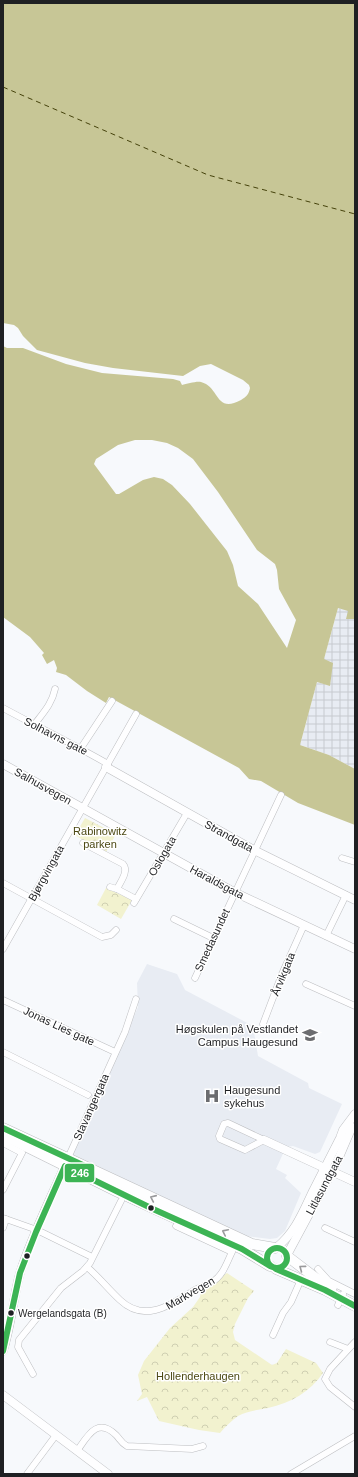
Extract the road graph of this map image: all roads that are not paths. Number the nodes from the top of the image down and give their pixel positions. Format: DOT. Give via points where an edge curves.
graph roads {
  1 [pos="55,689"];
  2 [pos="112,701"];
  3 [pos="3,708"];
  4 [pos="136,714"];
  5 [pos="34,725"];
  6 [pos="82,748"];
  7 [pos="3,764"];
  8 [pos="107,765"];
  9 [pos="281,795"];
  10 [pos="84,808"];
  11 [pos="187,812"];
  12 [pos="83,843"];
  13 [pos="254,850"];
  14 [pos="163,853"];
  15 [pos="342,858"];
  16 [pos="355,862"];
  17 [pos="3,883"];
  18 [pos="110,887"];
  19 [pos="117,889"];
  20 [pos="234,892"];
  21 [pos="346,895"];
  22 [pos="31,899"];
  23 [pos="355,900"];
  24 [pos="174,919"];
  25 [pos="304,924"];
  26 [pos="116,930"];
  27 [pos="326,936"];
  28 [pos="213,938"];
  29 [pos="3,949"];
  30 [pos="355,949"];
  31 [pos="195,978"];
  32 [pos="306,984"];
  33 [pos="136,999"];
  34 [pos="3,1000"];
  35 [pos="355,1006"];
  36 [pos="264,1024"];
  37 [pos="3,1052"];
  38 [pos="115,1052"];
  39 [pos="88,1095"];
  40 [pos="355,1114"];
  41 [pos="353,1126"];
  42 [pos="3,1128"];
  43 [pos="3,1135"];
  44 [pos="340,1138"];
  45 [pos="264,1140"];
  46 [pos="3,1143"];
  47 [pos="67,1162"];
  48 [pos="328,1170"];
  49 [pos="6,1176"];
  50 [pos="355,1182"];
  51 [pos="3,1190"];
  52 [pos="121,1201"];
  53 [pos="5,1218"];
  54 [pos="176,1226"];
  55 [pos="3,1228"];
  56 [pos="325,1228"];
  57 [pos="37,1230"];
  58 [pos="355,1242"];
  59 [pos="275,1248"];
  60 [pos="287,1256"];
  61 [pos="92,1257"];
  62 [pos="87,1267"];
  63 [pos="273,1267"];
  64 [pos="318,1270"];
  65 [pos="299,1284"];
  66 [pos="355,1294"];
  67 [pos="341,1299"];
  68 [pos="355,1300"];
  69 [pos="355,1306"];
  70 [pos="273,1336"];
  71 [pos="330,1342"];
  72 [pos="355,1342"];
  73 [pos="348,1349"];
  74 [pos="3,1351"];
  75 [pos="33,1374"];
  76 [pos="3,1395"];
  77 [pos="355,1407"];
  78 [pos="56,1435"];
  79 [pos="355,1436"];
  80 [pos="203,1446"];
  81 [pos="77,1451"];
  82 [pos="27,1474"];
  83 [pos="108,1474"];
  84 [pos="291,1474"];
  1 -- 5 [label="street" via="52,701"];
  2 -- 6 [label="street"];
  3 -- 5 [label="street, Solhavns gate"];
  4 -- 8 [label="street, Bjørgvingata"];
  5 -- 6 [label="street, Solhavns gate"];
  6 -- 8 [label="street, Solhavns gate"];
  7 -- 10 [label="street, Salhusvegen"];
  8 -- 10 [label="street, Bjørgvingata"];
  8 -- 11 [label="street, Strandgata"];
  9 -- 13 [label="street, Smedasundet"];
  10 -- 14 [label="street, Haraldsgata"];
  10 -- 22 [label="street, Bjørgvingata"];
  11 -- 13 [label="street, Strandgata"];
  11 -- 14 [label="street, Oslogata"];
  12 -- 19 [label="street" via="126,867"];
  13 -- 20 [label="street, Smedasundet"];
  13 -- 21 [label="street, Strandgata"];
  14 -- 19 [label="street, Oslogata" via="135,901"];
  14 -- 20 [label="street, Haraldsgata"];
  15 -- 16 [label="street"];
  17 -- 22 [label="street"];
  18 -- 19 [label="street"];
  20 -- 25 [label="street, Haraldsgata"];
  20 -- 28 [label="street, Smedasundet"];
  21 -- 23 [label="street, Strandgata"];
  21 -- 27 [label="street"];
  22 -- 26 [label="street" via="102,937 111,935"];
  22 -- 29 [label="street, Bjørgvingata"];
  24 -- 28 [label="street"];
  25 -- 27 [label="street, Haraldsgata"];
  25 -- 36 [label="street, Årvikgata"];
  27 -- 30 [label="street, Haraldsgata"];
  28 -- 31 [label="street, Smedasundet"];
  32 -- 35 [label="street"];
  33 -- 38 [label="street, Stavangergata"];
  34 -- 38 [label="street, Jonas Lies gate"];
  37 -- 39 [label="street"];
  38 -- 47 [label="street, Stavangergata"];
  40 -- 44 [label="street, Litlasundgata"];
  41 -- 44 [label="street, Litlasundgata"];
  41 -- 48 [label="street, Litlasundgata"];
  42 -- 47 [label="main road"];
  43 -- 47 [label="main road"];
  44 -- 48 [label="street, Litlasundgata"];
  45 -- 45 [label="street" via="228,1123 224,1124 219,1136 220,1139 245,1150"];
  45 -- 48 [label="street"];
  46 -- 49 [label="street" via="22,1153"];
  47 -- 57 [label="street, Stavangergata"];
  59 -- 47 [label="main road, one-way" via="252,1244"];
  47 -- 63 [label="main road" via="146,1205 242,1249"];
  48 -- 50 [label="street"];
  48 -- 59 [label="street, Litlasundgata" via="294,1229"];
  48 -- 60 [label="street, Litlasundgata"];
  49 -- 51 [label="street"];
  52 -- 61 [label="street"];
  53 -- 55 [label="street"];
  53 -- 57 [label="street"];
  54 -- 62 [label="street, Markvegen" via="232,1252 222,1273 216,1279 168,1307 149,1311 127,1306"];
  56 -- 58 [label="street"];
  57 -- 61 [label="street"];
  57 -- 74 [label="street, Stavangergata" via="25,1258 16,1290"];
  59 -- 60 [label="main road" via="283,1250"];
  59 -- 63 [label="main road" via="267,1256 268,1263"];
  60 -- 63 [label="main road" via="286,1264 280,1268"];
  67 -- 60 [label="main road, one-way"];
  61 -- 62 [label="street"];
  62 -- 75 [label="street" via="61,1288 19,1340 18,1347"];
  63 -- 67 [label="main road"];
  64 -- 66 [label="street" via="329,1281"];
  65 -- 70 [label="street"];
  67 -- 68 [label="main road"];
  67 -- 69 [label="main road"];
  71 -- 73 [label="street"];
  72 -- 73 [label="street"];
  73 -- 77 [label="street" via="330,1369 325,1379 330,1387"];
  76 -- 78 [label="street"];
  78 -- 81 [label="street"];
  78 -- 82 [label="street"];
  79 -- 84 [label="street"];
  80 -- 81 [label="street" via="192,1449 127,1446 103,1427 93,1430"];
  81 -- 83 [label="street"];
}
